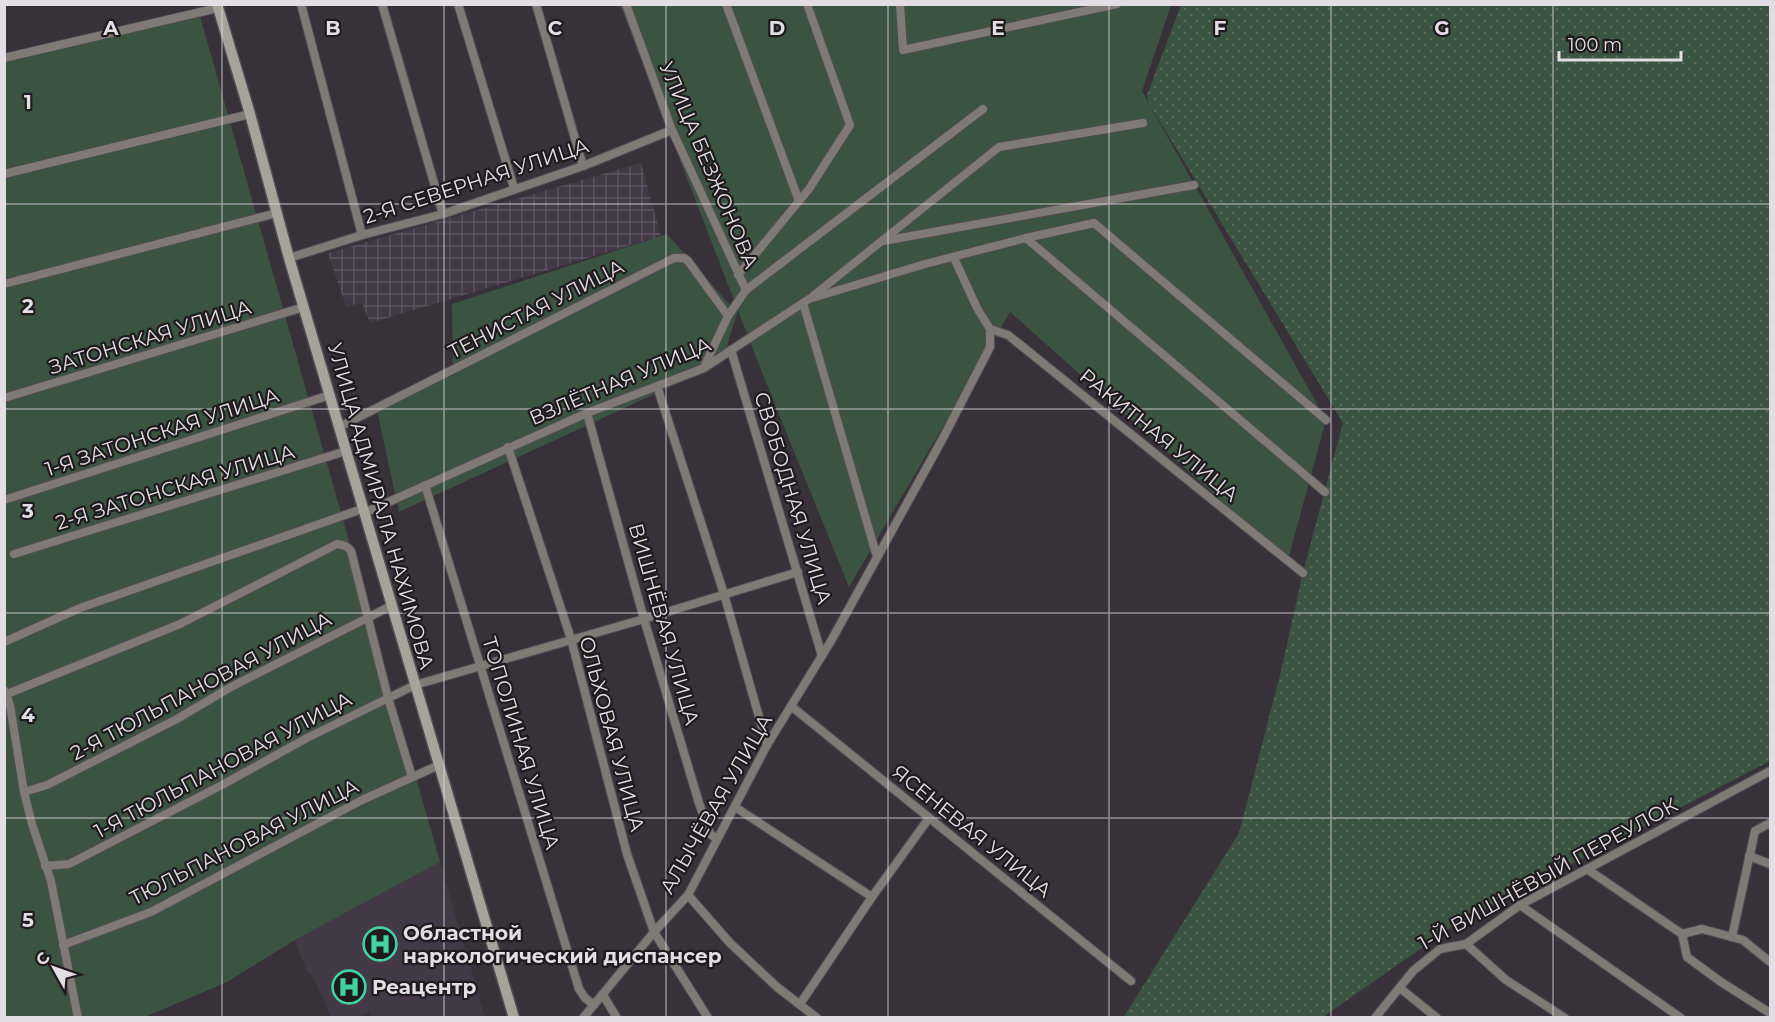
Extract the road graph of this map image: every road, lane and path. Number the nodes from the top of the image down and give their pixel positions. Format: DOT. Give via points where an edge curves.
graph roads {
  1 [pos="301,4"];
  2 [pos="382,4"];
  3 [pos="458,4"];
  4 [pos="536,4"];
  5 [pos="626,4"];
  6 [pos="726,4"];
  7 [pos="807,4"];
  8 [pos="900,4"];
  9 [pos="1117,4"];
  10 [pos="218,6"];
  11 [pos="4,58"];
  12 [pos="983,109"];
  13 [pos="250,114"];
  14 [pos="1143,123"];
  15 [pos="672,130"];
  16 [pos="583,166"];
  17 [pos="4,174"];
  18 [pos="1194,185"];
  19 [pos="514,189"];
  20 [pos="799,201"];
  21 [pos="277,213"];
  22 [pos="443,213"];
  23 [pos="362,235"];
  24 [pos="1026,238"];
  25 [pos="881,241"];
  26 [pos="289,258"];
  27 [pos="954,258"];
  28 [pos="738,275"];
  29 [pos="4,284"];
  30 [pos="746,290"];
  31 [pos="806,301"];
  32 [pos="304,307"];
  33 [pos="729,316"];
  34 [pos="990,329"];
  35 [pos="731,350"];
  36 [pos="704,368"];
  37 [pos="657,386"];
  38 [pos="330,395"];
  39 [pos="4,398"];
  40 [pos="587,413"];
  41 [pos="1326,420"];
  42 [pos="339,427"];
  43 [pos="508,447"];
  44 [pos="346,452"];
  45 [pos="424,485"];
  46 [pos="1324,492"];
  47 [pos="4,500"];
  48 [pos="363,511"];
  49 [pos="14,554"];
  50 [pos="877,557"];
  51 [pos="798,572"];
  52 [pos="1303,573"];
  53 [pos="724,594"];
  54 [pos="391,606"];
  55 [pos="368,618"];
  56 [pos="644,619"];
  57 [pos="571,639"];
  58 [pos="4,642"];
  59 [pos="822,656"];
  60 [pos="480,665"];
  61 [pos="415,685"];
  62 [pos="6,692"];
  63 [pos="388,698"];
  64 [pos="791,706"];
  65 [pos="767,745"];
  66 [pos="439,765"];
  67 [pos="1770,771"];
  68 [pos="412,777"];
  69 [pos="24,792"];
  70 [pos="735,807"];
  71 [pos="929,818"];
  72 [pos="1770,823"];
  73 [pos="717,839"];
  74 [pos="1749,856"];
  75 [pos="1770,864"];
  76 [pos="45,866"];
  77 [pos="1587,868"];
  78 [pos="688,895"];
  79 [pos="872,897"];
  80 [pos="1520,905"];
  81 [pos="654,932"];
  82 [pos="1682,934"];
  83 [pos="1732,937"];
  84 [pos="1466,944"];
  85 [pos="63,945"];
  86 [pos="1768,959"];
  87 [pos="1131,981"];
  88 [pos="1400,988"];
  89 [pos="603,995"];
  90 [pos="800,1004"];
  91 [pos="594,1005"];
  92 [pos="1770,1013"];
  93 [pos="810,1014"];
  94 [pos="78,1017"];
  95 [pos="514,1017"];
  96 [pos="583,1017"];
  97 [pos="617,1017"];
  98 [pos="708,1017"];
  99 [pos="817,1017"];
  100 [pos="1375,1017"];
  101 [pos="1437,1017"];
  102 [pos="1564,1017"];
  103 [pos="1681,1017"];
  1 -- 23 [label="street"];
  2 -- 22 [label="street"];
  3 -- 19 [label="street"];
  4 -- 16 [label="street"];
  5 -- 15 [label="street, УЛИЦА БЕЗЖОНОВА"];
  6 -- 20 [label="street"];
  7 -- 20 [label="street" via="849,125"];
  8 -- 9 [label="street" via="903,50"];
  10 -- 11 [label="street"];
  10 -- 13 [label="main road, УЛИЦА АДМИРАЛА НАХИМОВА"];
  12 -- 30 [label="street"];
  13 -- 17 [label="street"];
  13 -- 21 [label="main road, УЛИЦА АДМИРАЛА НАХИМОВА"];
  14 -- 25 [label="street" via="999,147"];
  15 -- 16 [label="street, 2-Я СЕВЕРНАЯ УЛИЦА"];
  15 -- 28 [label="street, УЛИЦА БЕЗЖОНОВА"];
  16 -- 19 [label="street, 2-Я СЕВЕРНАЯ УЛИЦА"];
  18 -- 25 [label="street"];
  19 -- 22 [label="street, 2-Я СЕВЕРНАЯ УЛИЦА"];
  20 -- 28 [label="street"];
  21 -- 26 [label="main road, УЛИЦА АДМИРАЛА НАХИМОВА"];
  21 -- 29 [label="street"];
  22 -- 23 [label="street, 2-Я СЕВЕРНАЯ УЛИЦА"];
  23 -- 26 [label="street, 2-Я СЕВЕРНАЯ УЛИЦА"];
  24 -- 27 [label="street, ВЗЛЁТНАЯ УЛИЦА"];
  24 -- 41 [label="street, ВЗЛЁТНАЯ УЛИЦА" via="1094,223"];
  24 -- 46 [label="street"];
  25 -- 31 [label="street"];
  26 -- 32 [label="main road, УЛИЦА АДМИРАЛА НАХИМОВА"];
  27 -- 31 [label="street, ВЗЛЁТНАЯ УЛИЦА"];
  27 -- 34 [label="street"];
  28 -- 30 [label="street, УЛИЦА БЕЗЖОНОВА"];
  30 -- 33 [label="street, УЛИЦА БЕЗЖОНОВА"];
  31 -- 35 [label="street, ВЗЛЁТНАЯ УЛИЦА"];
  31 -- 50 [label="street"];
  32 -- 38 [label="main road, УЛИЦА АДМИРАЛА НАХИМОВА"];
  32 -- 39 [label="street, ЗАТОНСКАЯ УЛИЦА"];
  33 -- 36 [label="street, УЛИЦА БЕЗЖОНОВА"];
  33 -- 42 [label="street, ТЕНИСТАЯ УЛИЦА" via="688,261 674,258"];
  34 -- 50 [label="street, АЛЫЧЁВАЯ УЛИЦА" via="990,347"];
  34 -- 52 [label="street, РАКИТНАЯ УЛИЦА" via="1008,335"];
  35 -- 36 [label="street, ВЗЛЁТНАЯ УЛИЦА"];
  35 -- 51 [label="street, СВОБОДНАЯ УЛИЦА"];
  36 -- 37 [label="street, ВЗЛЁТНАЯ УЛИЦА"];
  37 -- 40 [label="street, ВЗЛЁТНАЯ УЛИЦА"];
  37 -- 53 [label="street"];
  38 -- 42 [label="main road, УЛИЦА АДМИРАЛА НАХИМОВА"];
  38 -- 47 [label="street, 1-Я ЗАТОНСКАЯ УЛИЦА"];
  40 -- 43 [label="street, ВЗЛЁТНАЯ УЛИЦА"];
  40 -- 56 [label="street, ВИШНЁВАЯ УЛИЦА"];
  42 -- 44 [label="main road, УЛИЦА АДМИРАЛА НАХИМОВА"];
  43 -- 45 [label="street, ВЗЛЁТНАЯ УЛИЦА"];
  43 -- 57 [label="street, ОЛЬХОВАЯ УЛИЦА"];
  44 -- 48 [label="main road, УЛИЦА АДМИРАЛА НАХИМОВА"];
  44 -- 49 [label="street, 2-Я ЗАТОНСКАЯ УЛИЦА"];
  45 -- 48 [label="street, ВЗЛЁТНАЯ УЛИЦА"];
  45 -- 60 [label="street, ТОПОЛИНАЯ УЛИЦА"];
  48 -- 54 [label="main road, УЛИЦА АДМИРАЛА НАХИМОВА"];
  48 -- 58 [label="street, ВЗЛЁТНАЯ УЛИЦА" via="80,608"];
  50 -- 59 [label="street, АЛЫЧЁВАЯ УЛИЦА"];
  51 -- 53 [label="street, 1-Я ТЮЛЬПАНОВАЯ УЛИЦА"];
  51 -- 59 [label="street, СВОБОДНАЯ УЛИЦА"];
  53 -- 56 [label="street, 1-Я ТЮЛЬПАНОВАЯ УЛИЦА"];
  53 -- 65 [label="street"];
  54 -- 55 [label="street, 2-Я ТЮЛЬПАНОВАЯ УЛИЦА"];
  54 -- 61 [label="main road, УЛИЦА АДМИРАЛА НАХИМОВА"];
  55 -- 62 [label="street" via="351,551 337,544 180,624"];
  55 -- 63 [label="street"];
  55 -- 69 [label="street, 2-Я ТЮЛЬПАНОВАЯ УЛИЦА" via="47,785"];
  56 -- 57 [label="street, 1-Я ТЮЛЬПАНОВАЯ УЛИЦА"];
  56 -- 73 [label="street, ВИШНЁВАЯ УЛИЦА" via="699,803 710,834"];
  57 -- 60 [label="street, 1-Я ТЮЛЬПАНОВАЯ УЛИЦА"];
  57 -- 81 [label="street, ОЛЬХОВАЯ УЛИЦА" via="627,854"];
  59 -- 64 [label="street, АЛЫЧЁВАЯ УЛИЦА"];
  60 -- 61 [label="street, 1-Я ТЮЛЬПАНОВАЯ УЛИЦА"];
  60 -- 91 [label="street, ТОПОЛИНАЯ УЛИЦА" via="579,989"];
  61 -- 63 [label="street, 1-Я ТЮЛЬПАНОВАЯ УЛИЦА"];
  61 -- 66 [label="main road, УЛИЦА АДМИРАЛА НАХИМОВА"];
  62 -- 69 [label="street"];
  63 -- 68 [label="street"];
  63 -- 76 [label="street, 1-Я ТЮЛЬПАНОВАЯ УЛИЦА" via="69,864"];
  64 -- 65 [label="street, АЛЫЧЁВАЯ УЛИЦА"];
  64 -- 71 [label="street, ЯСЕНЕВАЯ УЛИЦА"];
  65 -- 70 [label="street, АЛЫЧЁВАЯ УЛИЦА"];
  66 -- 68 [label="street, ТЮЛЬПАНОВАЯ УЛИЦА"];
  66 -- 95 [label="main road, УЛИЦА АДМИРАЛА НАХИМОВА"];
  67 -- 77 [label="street, 1-Й ВИШНЁВЫЙ ПЕРЕУЛОК"];
  68 -- 85 [label="street, ТЮЛЬПАНОВАЯ УЛИЦА" via="151,912"];
  69 -- 76 [label="street"];
  70 -- 73 [label="street, АЛЫЧЁВАЯ УЛИЦА"];
  70 -- 79 [label="street"];
  71 -- 79 [label="street"];
  71 -- 87 [label="street, ЯСЕНЕВАЯ УЛИЦА"];
  72 -- 74 [label="street" via="1755,831"];
  73 -- 78 [label="street, АЛЫЧЁВАЯ УЛИЦА"];
  74 -- 75 [label="street"];
  74 -- 83 [label="street"];
  76 -- 85 [label="street"];
  77 -- 80 [label="street, 1-Й ВИШНЁВЫЙ ПЕРЕУЛОК"];
  77 -- 82 [label="street"];
  78 -- 81 [label="street, АЛЫЧЁВАЯ УЛИЦА"];
  78 -- 90 [label="street" via="730,943"];
  79 -- 90 [label="street"];
  80 -- 84 [label="street, 1-Й ВИШНЁВЫЙ ПЕРЕУЛОК"];
  80 -- 103 [label="street"];
  81 -- 89 [label="street, АЛЫЧЁВАЯ УЛИЦА"];
  81 -- 98 [label="street, ОЛЬХОВАЯ УЛИЦА"];
  82 -- 83 [label="street" via="1702,929"];
  82 -- 92 [label="street" via="1687,957"];
  83 -- 86 [label="street" via="1743,940"];
  84 -- 88 [label="street, 1-Й ВИШНЁВЫЙ ПЕРЕУЛОК" via="1440,949 1413,971"];
  84 -- 102 [label="street" via="1506,980"];
  85 -- 94 [label="street"];
  88 -- 100 [label="street, 1-Й ВИШНЁВЫЙ ПЕРЕУЛОК"];
  88 -- 101 [label="street"];
  89 -- 91 [label="street, АЛЫЧЁВАЯ УЛИЦА"];
  89 -- 97 [label="street"];
  90 -- 93 [label="street"];
  91 -- 96 [label="street, АЛЫЧЁВАЯ УЛИЦА"];
  93 -- 99 [label="street"];
}
